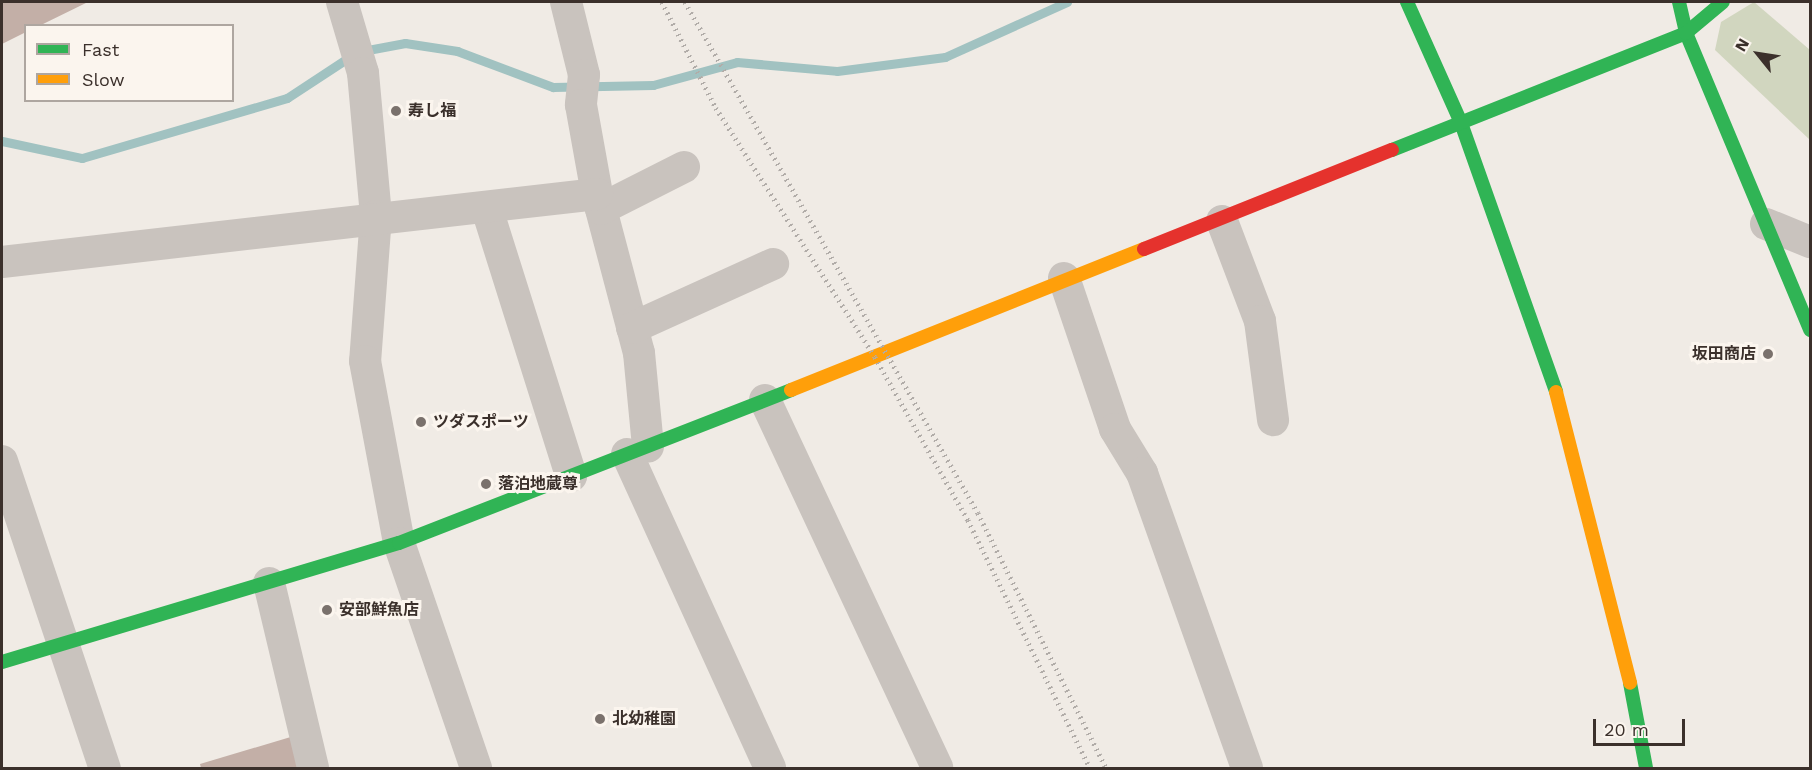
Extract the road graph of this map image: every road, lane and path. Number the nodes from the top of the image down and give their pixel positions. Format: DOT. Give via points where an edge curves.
graph roads {
  1 [pos="342,2"];
  2 [pos="566,2"];
  3 [pos="1407,2"];
  4 [pos="1679,2"];
  5 [pos="1723,2"];
  6 [pos="1686,33"];
  7 [pos="1461,123"];
  8 [pos="684,166"];
  9 [pos="599,201"];
  10 [pos="487,209"];
  11 [pos="376,216"];
  12 [pos="1222,221"];
  13 [pos="1766,225"];
  14 [pos="1810,243"];
  15 [pos="2,262"];
  16 [pos="772,264"];
  17 [pos="1064,278"];
  18 [pos="632,328"];
  19 [pos="1810,330"];
  20 [pos="765,400"];
  21 [pos="1273,420"];
  22 [pos="638,451"];
  23 [pos="2,461"];
  24 [pos="571,476"];
  25 [pos="399,543"];
  26 [pos="269,583"];
  27 [pos="62,648"];
  28 [pos="2,662"];
  29 [pos="105,768"];
  30 [pos="313,768"];
  31 [pos="476,768"];
  32 [pos="770,768"];
  33 [pos="937,768"];
  34 [pos="1247,768"];
  35 [pos="1646,768"];
  1 -- 11 [label="street" via="363,73"];
  2 -- 9 [label="street" via="584,75 581,105"];
  3 -- 7 [label="street"];
  4 -- 6 [label="street"];
  5 -- 6 [label="street"];
  6 -- 7 [label="street"];
  6 -- 13 [label="street"];
  7 -- 12 [label="street"];
  7 -- 35 [label="street" via="1563,411 1624,648"];
  8 -- 9 [label="street"];
  9 -- 10 [label="street"];
  9 -- 18 [label="street"];
  10 -- 11 [label="street"];
  10 -- 24 [label="street"];
  11 -- 15 [label="street"];
  11 -- 25 [label="street" via="365,361"];
  12 -- 17 [label="street"];
  12 -- 21 [label="street" via="1260,321"];
  13 -- 14 [label="street"];
  13 -- 19 [label="street"];
  16 -- 18 [label="street"];
  17 -- 20 [label="street"];
  17 -- 34 [label="street" via="1115,429 1142,473"];
  18 -- 22 [label="street"];
  20 -- 22 [label="street"];
  20 -- 33 [label="street"];
  22 -- 24 [label="street"];
  22 -- 32 [label="street"];
  23 -- 27 [label="street"];
  24 -- 25 [label="street"];
  25 -- 26 [label="street"];
  25 -- 31 [label="street"];
  26 -- 27 [label="street"];
  26 -- 30 [label="street"];
  27 -- 28 [label="street"];
  27 -- 29 [label="street"];
}
